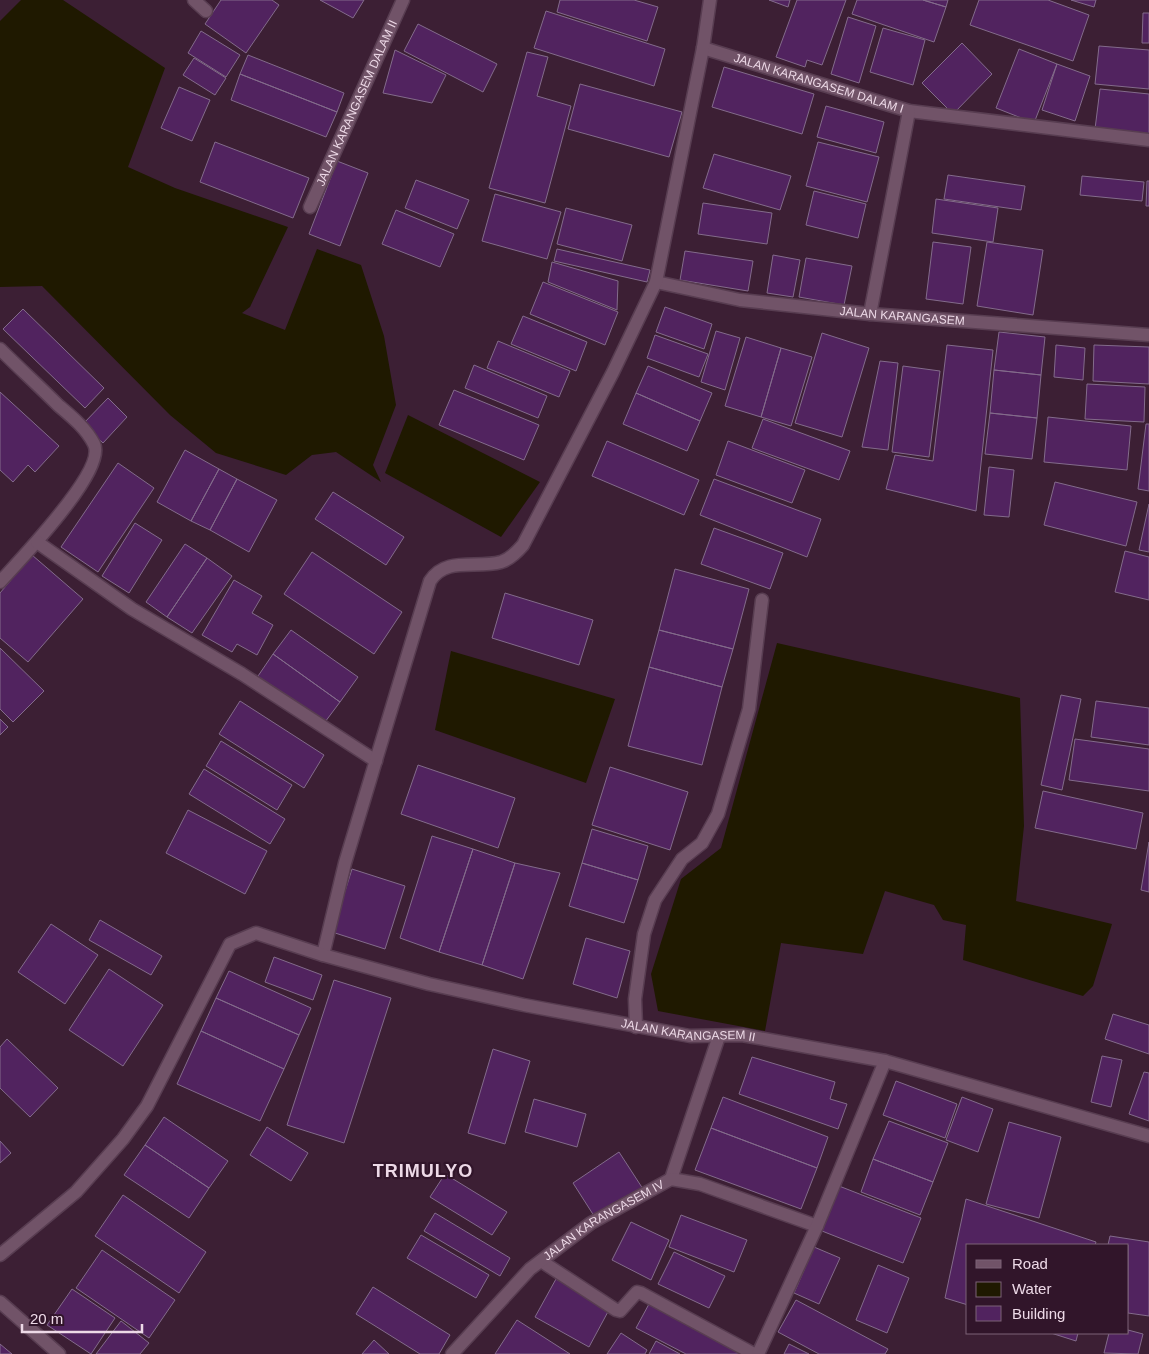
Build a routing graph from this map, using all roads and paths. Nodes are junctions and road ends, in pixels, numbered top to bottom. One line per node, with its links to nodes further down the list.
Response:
1 (194, 0): 4 (street)
2 (403, 0): 8 (street, JALAN KARANGASEM DALAM II)
3 (710, 0): 5 (street)
4 (206, 10)
5 (703, 48): 6 (street, JALAN KARANGASEM DALAM I); 9 (street)
6 (909, 111): 7 (street); 10 (street, JALAN KARANGASEM DALAM I)
7 (1149, 140)
8 (310, 207)
9 (656, 282): 10 (street, JALAN KARANGASEM); 16 (street)
10 (870, 314): 11 (street, JALAN KARANGASEM)
11 (1149, 335)
12 (0, 349): 13 (street)
13 (38, 542): 14 (street); 16 (street)
14 (0, 582)
15 (762, 600): 18 (street)
16 (376, 761): 17 (street)
17 (323, 955): 18 (street, JALAN KARANGASEM II); 24 (street, JALAN KARANGASEM II)
18 (636, 1027): 19 (street, JALAN KARANGASEM II)
19 (719, 1036): 20 (street, JALAN KARANGASEM II); 22 (street)
20 (886, 1061): 21 (street, JALAN KARANGASEM II); 23 (street)
21 (1149, 1136)
22 (671, 1179): 23 (street, JALAN KARANGASEM IV); 25 (street, JALAN KARANGASEM IV)
23 (817, 1226): 29 (street)
24 (0, 1255)
25 (541, 1261): 28 (street, JALAN KARANGASEM IV); 29 (street)
26 (0, 1302): 27 (street)
27 (59, 1354)
28 (452, 1354)
29 (756, 1354)

